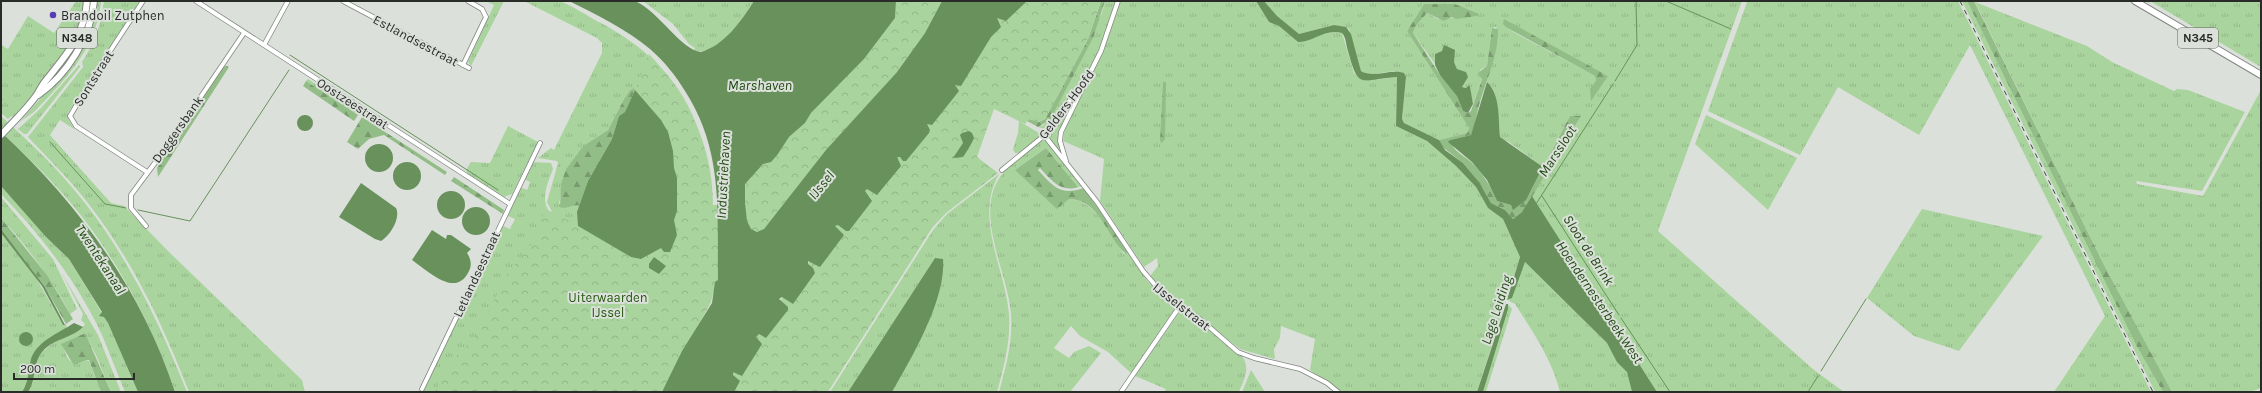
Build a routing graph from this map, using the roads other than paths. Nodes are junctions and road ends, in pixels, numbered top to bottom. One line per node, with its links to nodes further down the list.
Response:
1 (87, 1): 16 (main road, N348)
2 (94, 1): 16 (main road, N348)
3 (143, 1): 22 (street, Sontstraat)
4 (196, 1): 10 (street, Oostzeestraat)
5 (288, 1): 11 (street)
6 (343, 1): 12 (street, Estlandsestraat)
7 (468, 1): 12 (street)
8 (1118, 1): 15 (street, Gelders Hoofd)
9 (2135, 1): 14 (main road, N345)
10 (244, 32): 11 (street, Oostzeestraat); 22 (street, Doggersbank)
11 (264, 45): 23 (street, Oostzeestraat)
12 (463, 65): 13 (street, Estlandsestraat)
13 (469, 68)
14 (2261, 74)
15 (1088, 77): 18 (street, Gelders Hoofd); 20 (street, IJsselstraat)
16 (38, 95): 17 (main road, N348)
17 (1, 135)
18 (1044, 135): 20 (street, IJsselstraat); 21 (street, Gelders Hoofd)
19 (540, 143): 23 (street, Letlandsestraat)
20 (1068, 167): 25 (street, IJsselstraat)
21 (1002, 170)
22 (147, 172): 24 (street, Doggersbank)
23 (510, 204): 26 (street, Letlandsestraat)
24 (146, 226)
25 (1180, 306): 27 (street); 28 (street, IJsselstraat)
26 (422, 389)
27 (1121, 392)
28 (1338, 392)

